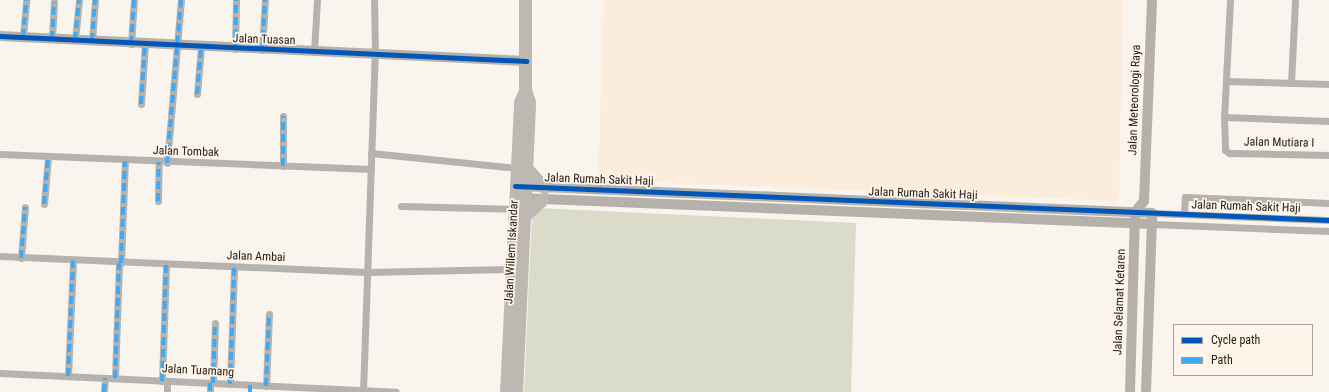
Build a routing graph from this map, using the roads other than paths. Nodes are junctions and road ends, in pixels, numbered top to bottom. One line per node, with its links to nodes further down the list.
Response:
1 (26, 0): 16 (street)
2 (79, 0): 18 (street)
3 (95, 0): 19 (street)
4 (134, 0): 20 (street)
5 (181, 0): 22 (street)
6 (236, 0): 24 (street)
7 (265, 0): 25 (street)
8 (317, 0): 26 (street)
9 (374, 0): 27 (street)
10 (525, 0): 28 (highway, Jalan Willem Iskandar)
11 (1152, 0): 50 (street, Jalan Meteorologi Raya)
12 (1230, 0): 29 (street)
13 (1294, 0): 30 (street)
14 (54, 2): 17 (street)
15 (0, 36): 16 (street, Jalan Tuasan)
16 (24, 37): 17 (street, Jalan Tuasan)
17 (52, 39): 18 (street, Jalan Tuasan)
18 (75, 40): 19 (street, Jalan Tuasan)
19 (92, 41): 20 (street, Jalan Tuasan)
20 (131, 44): 21 (street, Jalan Tuasan)
21 (145, 44): 22 (street, Jalan Tuasan); 33 (street)
22 (178, 46): 23 (street, Jalan Tuasan); 43 (street)
23 (201, 47): 24 (street, Jalan Tuasan); 32 (street)
24 (235, 49): 25 (street, Jalan Tuasan)
25 (262, 50): 26 (street, Jalan Tuasan)
26 (314, 52): 27 (street, Jalan Tuasan)
27 (375, 55): 28 (street, Jalan Tuasan); 37 (street)
28 (526, 61): 46 (highway, Jalan Willem Iskandar)
29 (1226, 81): 30 (street); 35 (street)
30 (1292, 83): 31 (street)
31 (1329, 84)
32 (197, 94)
33 (141, 104)
34 (283, 116): 44 (street)
35 (1224, 118): 36 (street); 39 (street, Jalan Mutiara I)
36 (1329, 120)
37 (371, 153): 45 (street); 46 (street)
38 (0, 154): 40 (street, Jalan Tombak)
39 (1329, 155)
40 (48, 157): 41 (street, Jalan Tombak); 52 (street)
41 (125, 161): 42 (street, Jalan Tombak); 65 (street)
42 (159, 162): 43 (street, Jalan Tombak); 48 (street)
43 (167, 163): 44 (street, Jalan Tombak)
44 (283, 166): 45 (street, Jalan Tombak)
45 (371, 169): 69 (street)
46 (521, 169): 47 (highway); 49 (highway, Jalan Willem Iskandar)
47 (543, 193): 49 (highway); 49 (street, Jalan Rumah Sakit Haji); 55 (street, Jalan Rumah Sakit Haji); 59 (street, Jalan Rumah Sakit Haji)
48 (158, 201)
49 (521, 201): 53 (street); 68 (highway, Jalan Willem Iskandar); 87 (highway, Jalan Willem Iskandar)
50 (1144, 201): 55 (street); 56 (street)
51 (1329, 203): 57 (street)
52 (44, 204)
53 (401, 206)
54 (25, 207): 63 (street)
55 (1135, 212): 56 (street, Jalan Rumah Sakit Haji); 59 (street, Jalan Selamat Ketaren)
56 (1152, 213): 57 (street, Jalan Rumah Sakit Haji); 60 (street)
57 (1184, 214): 58 (street, Jalan Rumah Sakit Haji)
58 (1329, 220)
59 (1135, 223): 60 (street, Jalan Rumah Sakit Haji); 88 (street, Jalan Selamat Ketaren)
60 (1152, 224): 61 (street, Jalan Rumah Sakit Haji); 89 (street)
61 (1329, 231)
62 (0, 256): 63 (street, Jalan Ambai)
63 (21, 258): 64 (street, Jalan Ambai)
64 (72, 260): 65 (street, Jalan Ambai); 73 (street)
65 (120, 263): 66 (street, Jalan Ambai); 75 (street)
66 (166, 265): 67 (street, Jalan Ambai); 76 (street)
67 (234, 267): 69 (street, Jalan Ambai); 78 (street)
68 (512, 269): 69 (street, Jalan Ambai); 86 (highway, Jalan Willem Iskandar)
69 (367, 272): 81 (street)
70 (269, 314): 79 (street)
71 (215, 323): 77 (street)
72 (0, 373): 73 (street, Jalan Tuamang)
73 (68, 376): 74 (street, Jalan Tuamang)
74 (105, 378): 75 (street, Jalan Tuamang); 82 (street)
75 (115, 378): 76 (street, Jalan Tuamang)
76 (165, 381): 77 (street, Jalan Tuamang); 83 (street)
77 (211, 383): 78 (street, Jalan Tuamang); 84 (street)
78 (230, 384): 80 (street, Jalan Tuamang)
79 (266, 386): 80 (street, Jalan Tuamang); 81 (street, Jalan Tuamang)
80 (250, 389)
81 (363, 391): 85 (street, Jalan Tuamang)
82 (104, 392)
83 (167, 392)
84 (210, 392)
85 (396, 392)
86 (506, 392)
87 (516, 392)
88 (1130, 392)
89 (1146, 392)

